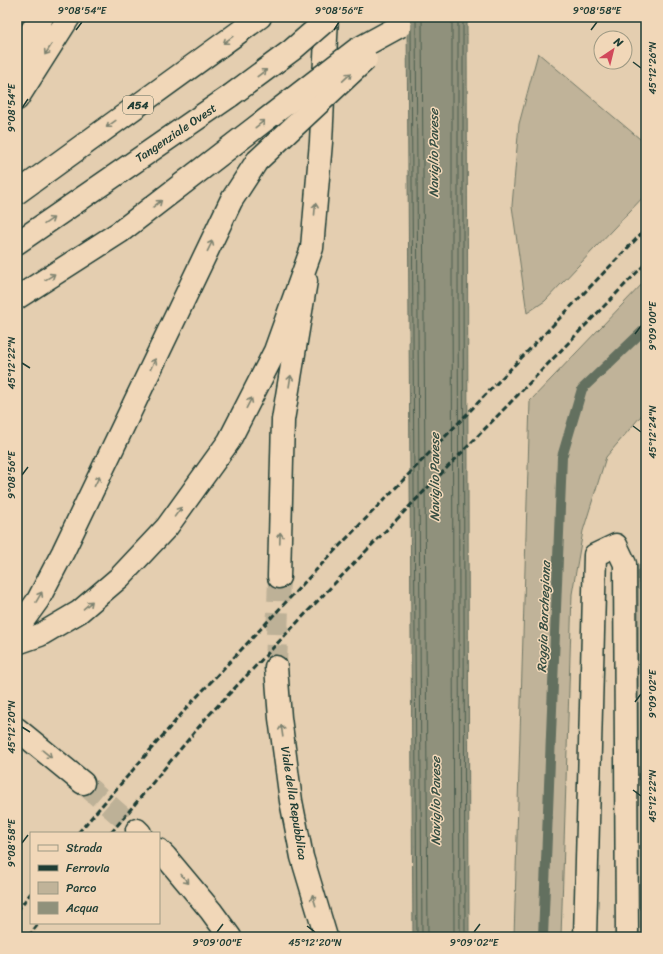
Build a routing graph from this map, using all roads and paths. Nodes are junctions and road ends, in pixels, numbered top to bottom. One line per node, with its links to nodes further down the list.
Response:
1 (42, 17): 7 (main road); 8 (main road)
2 (69, 17): 9 (main road, one-way to 9)
3 (260, 17): 10 (main road, A54, one-way to 10)
4 (327, 17): 12 (main road, one-way to 4)
5 (330, 17): 11 (main road, Tangenziale Ovest, one-way to 5, bridge)
6 (405, 22): 13 (main road, one-way to 6, bridge); 15 (main road, one-way to 6, bridge)
7 (17, 50)
8 (17, 93)
9 (17, 99)
10 (17, 193)
11 (17, 243)
12 (312, 248): 14 (main road, one-way to 12); 16 (main road, one-way to 12)
13 (17, 298)
14 (279, 577)
15 (17, 629)
16 (17, 643)
17 (276, 667): 22 (main road, Viale della Repubblica, one-way to 17)
18 (17, 729): 19 (main road, one-way to 19)
19 (83, 783)
20 (160, 851): 21 (main road, one-way to 21)
21 (230, 937)
22 (326, 937)
23 (585, 937): 24 (main road)
24 (627, 937)

